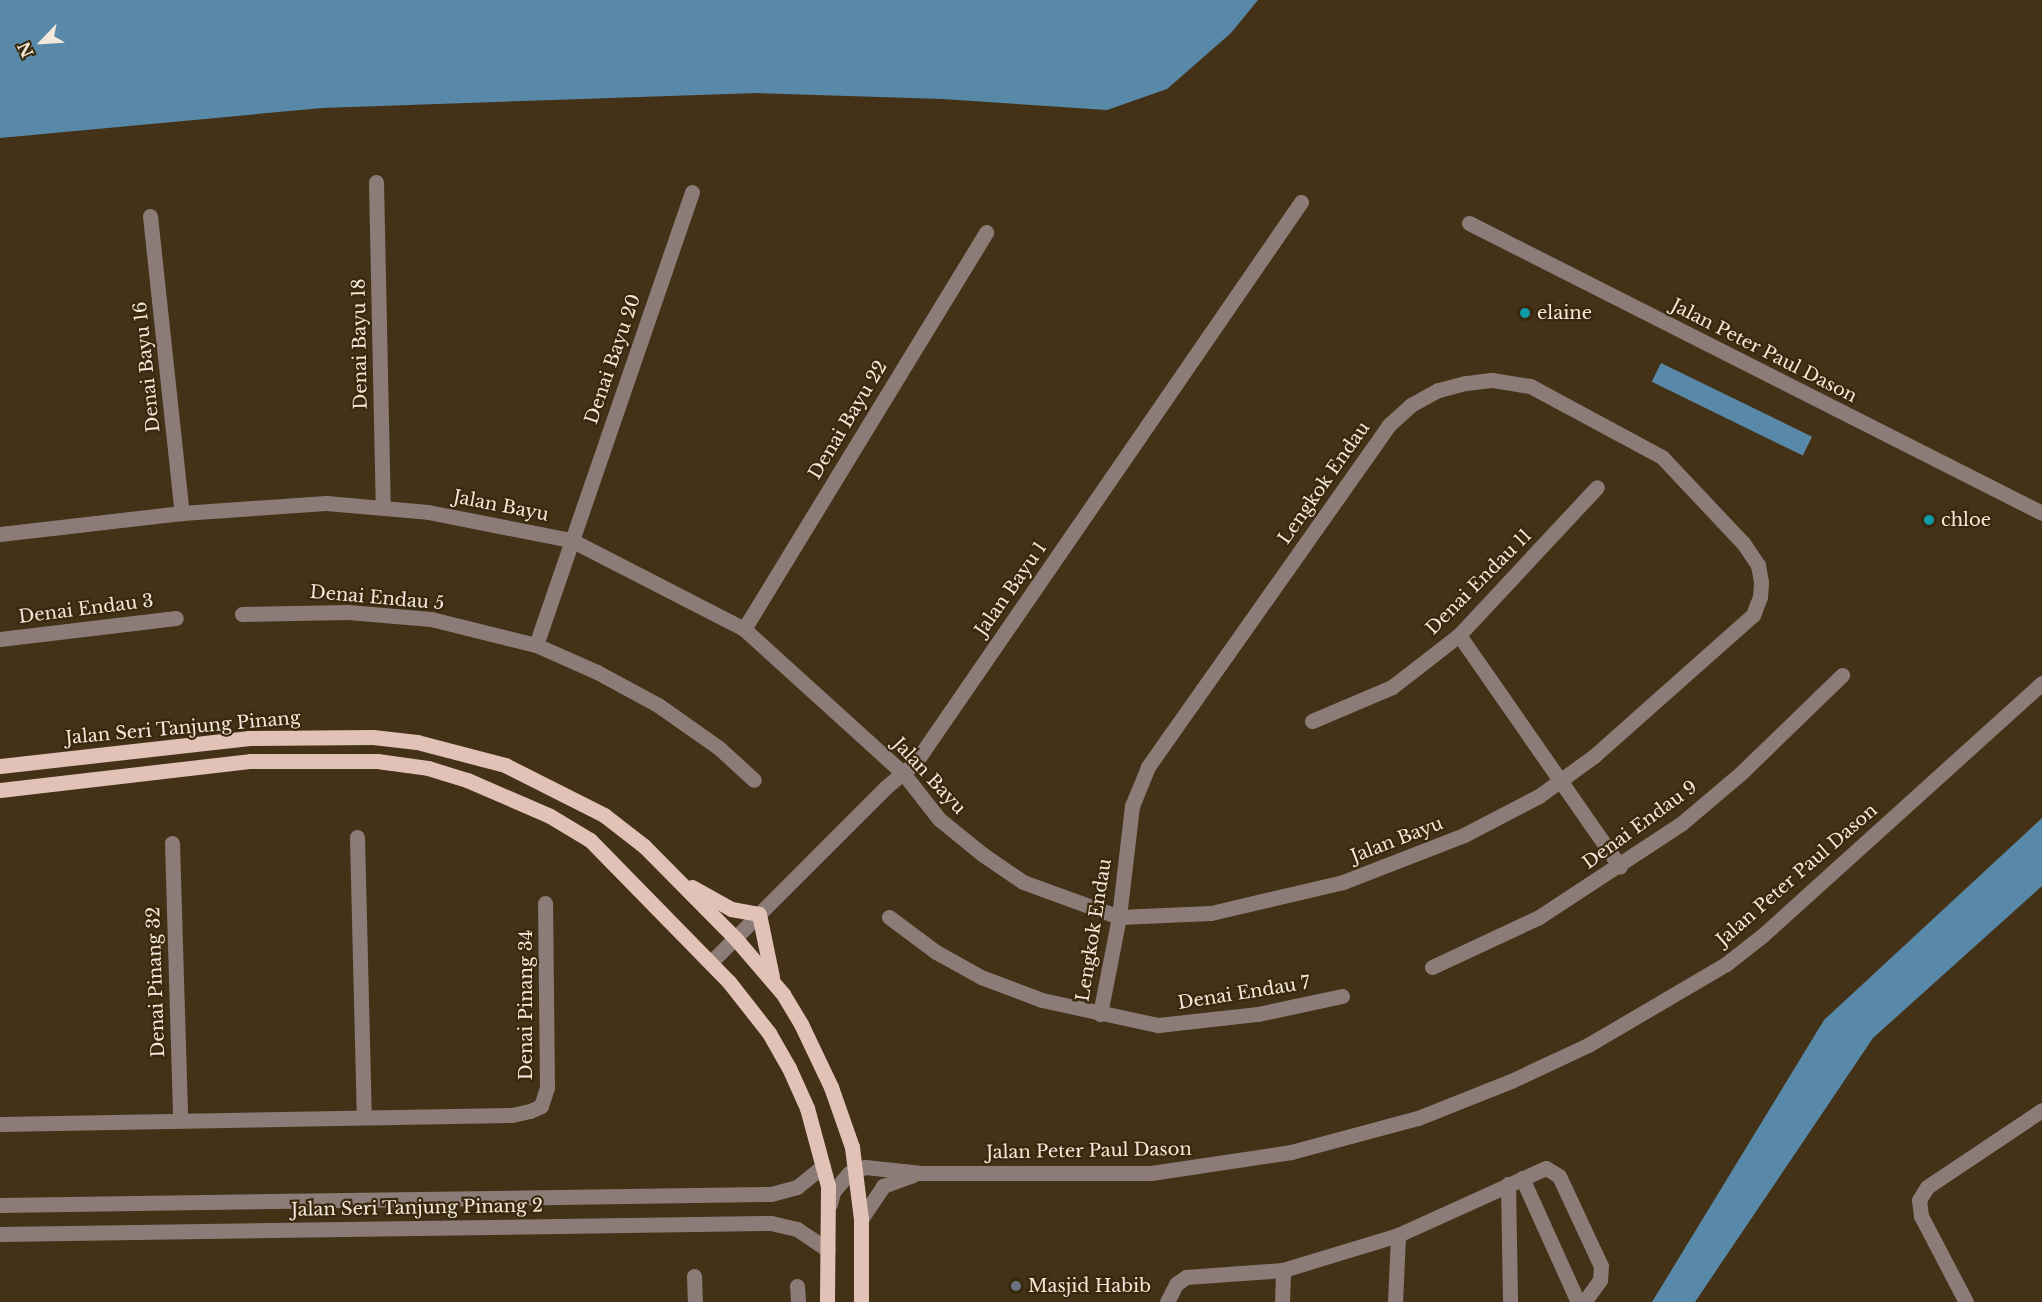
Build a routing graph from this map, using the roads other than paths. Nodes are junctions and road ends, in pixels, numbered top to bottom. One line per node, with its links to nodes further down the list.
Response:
1 (376, 182): 8 (street, Denai Bayu 18)
2 (692, 192): 12 (street, Denai Bayu 20)
3 (1301, 202): 24 (street, Jalan Bayu 1)
4 (150, 216): 9 (street, Denai Bayu 16)
5 (1469, 223): 10 (street, Jalan Peter Paul Dason)
6 (986, 232): 16 (street, Denai Bayu 22)
7 (1597, 487): 17 (street, Denai Endau 11)
8 (383, 506): 9 (street, Jalan Bayu); 12 (street, Jalan Bayu)
9 (182, 513): 11 (street, Jalan Bayu)
10 (2042, 513)
11 (0, 534)
12 (571, 540): 16 (street, Jalan Bayu); 19 (street, Denai Bayu 20)
13 (242, 614): 19 (street, Denai Endau 5)
14 (1753, 615): 26 (street, Jalan Bayu); 35 (street, Lengkok Endau)
15 (176, 618): 18 (street, Denai Endau 3)
16 (744, 629): 24 (street, Jalan Bayu)
17 (1460, 635): 22 (street, Denai Endau 11); 26 (street)
18 (0, 639)
19 (536, 645): 25 (street, Denai Endau 5)
20 (1842, 675): 30 (street, Denai Endau 9)
21 (2042, 683): 48 (street, Jalan Peter Paul Dason)
22 (1312, 721)
23 (0, 766): 31 (main road, Jalan Seri Tanjung Pinang)
24 (903, 773): 33 (street, Jalan Bayu 1); 35 (street, Jalan Bayu)
25 (754, 780)
26 (1562, 782): 30 (street); 35 (street, Jalan Bayu)
27 (0, 790): 37 (main road)
28 (357, 837): 43 (street)
29 (172, 843): 44 (street, Denai Pinang 32)
30 (1620, 867): 38 (street, Denai Endau 9)
31 (676, 878): 33 (main road); 36 (main road, Jalan Seri Tanjung Pinang)
32 (545, 903): 43 (street, Denai Pinang 34)
33 (759, 914): 36 (street, Jalan Bayu 1); 39 (main road)
34 (889, 916): 41 (street, Denai Endau 7)
35 (1119, 917): 41 (street, Lengkok Endau)
36 (735, 938): 37 (street, Jalan Bayu 1); 39 (main road, Jalan Seri Tanjung Pinang)
37 (711, 962): 46 (main road)
38 (1432, 967)
39 (772, 980): 47 (main road, Jalan Seri Tanjung Pinang)
40 (1342, 996): 41 (street, Denai Endau 7)
41 (1100, 1014)
42 (2042, 1110): 69 (street)
43 (364, 1116): 44 (street)
44 (180, 1119): 45 (street)
45 (0, 1124)
46 (823, 1166): 50 (main road); 51 (street, Jalan Seri Tanjung Pinang 2)
47 (856, 1169): 48 (street, Jalan Peter Paul Dason); 50 (street); 52 (main road, Jalan Seri Tanjung Pinang)
48 (922, 1173): 52 (street, Jalan Peter Paul Dason)
49 (1515, 1181): 54 (street); 66 (street); 67 (street); 68 (street)
50 (830, 1204): 55 (main road)
51 (0, 1205)
52 (861, 1220): 62 (main road, Jalan Seri Tanjung Pinang)
53 (0, 1234): 55 (street, Jalan Seri Tanjung Pinang 2)
54 (1398, 1235): 56 (street); 65 (street)
55 (828, 1250): 61 (main road)
56 (1283, 1270): 63 (street); 64 (street)
57 (694, 1276): 59 (street)
58 (797, 1286): 60 (street)
59 (695, 1302)
60 (798, 1302)
61 (827, 1302)
62 (861, 1302)
63 (1167, 1302)
64 (1282, 1302)
65 (1395, 1302)
66 (1510, 1302)
67 (1578, 1302)
68 (1584, 1302)
69 (1966, 1302)

